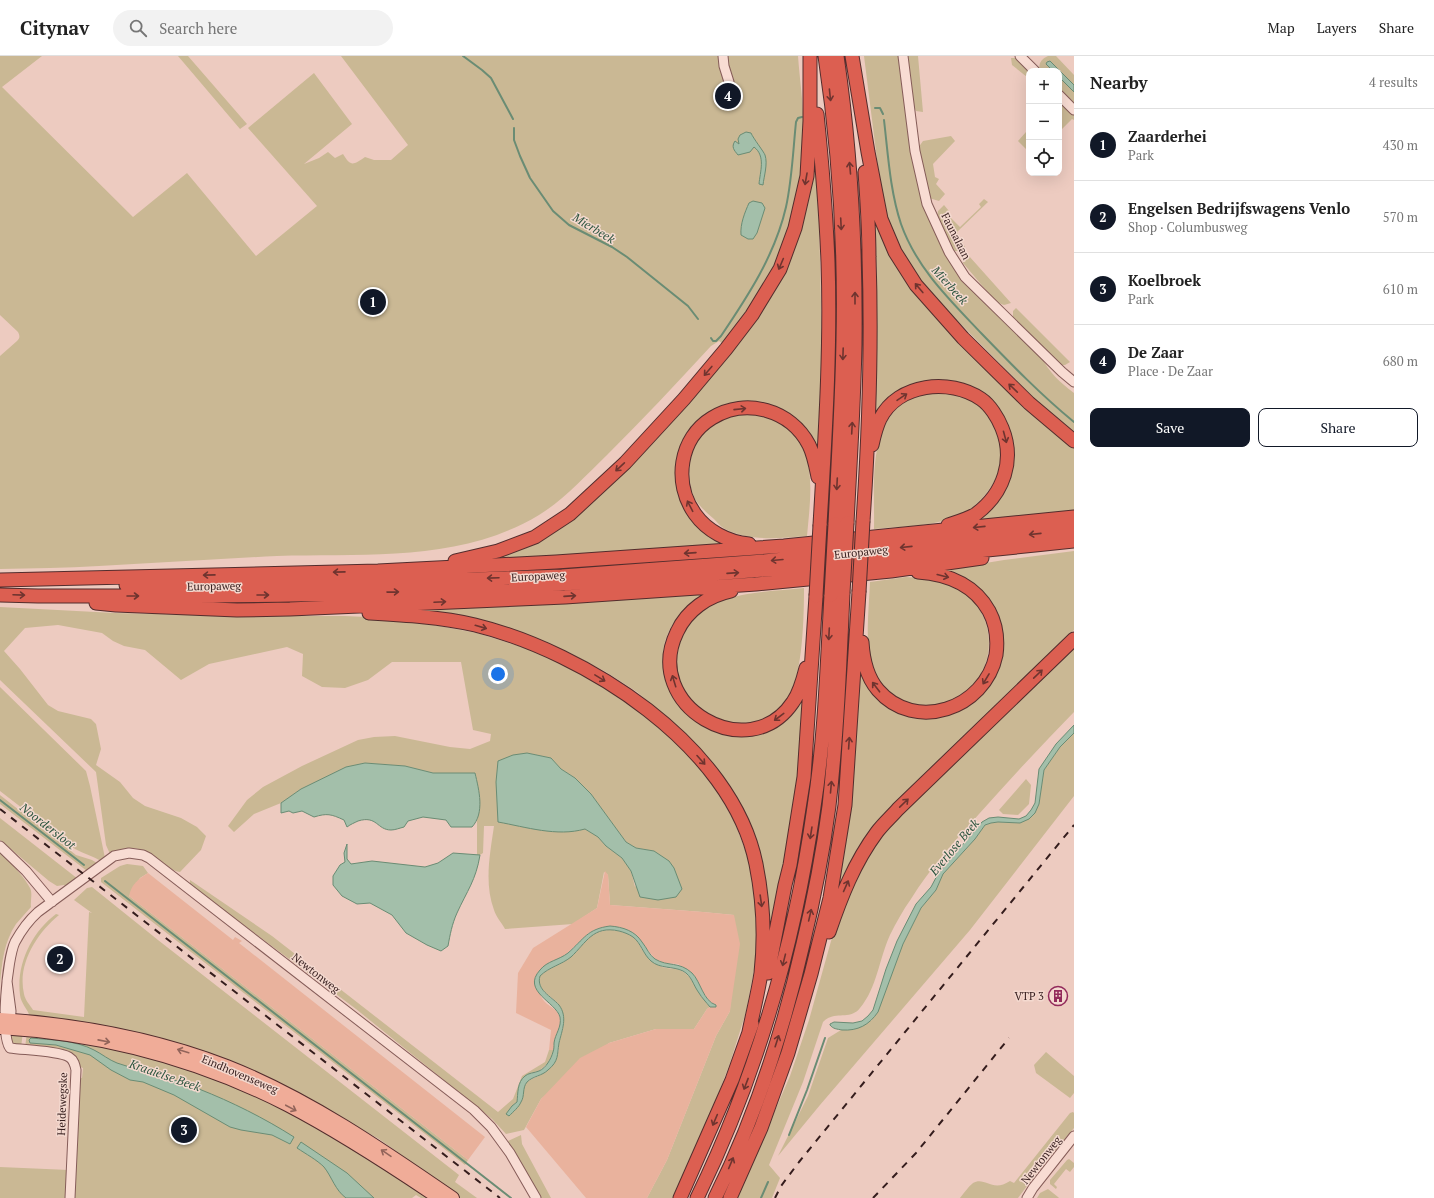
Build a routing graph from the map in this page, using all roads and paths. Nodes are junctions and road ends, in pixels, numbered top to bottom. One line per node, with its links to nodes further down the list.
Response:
1 (723, 56): 9 (street)
2 (810, 56): 16 (highway); 24 (highway, one-way to 24)
3 (825, 56): 18 (highway, one-way to 18)
4 (837, 56): 18 (highway, one-way to 4)
5 (852, 56): 10 (highway)
6 (903, 56): 13 (street, Faunalaan)
7 (1020, 56): 8 (street)
8 (1032, 68)
9 (729, 82)
10 (856, 83): 14 (highway, one-way to 10); 15 (highway)
11 (1062, 98): 12 (street)
12 (1074, 110)
13 (1074, 382)
14 (1074, 441)
15 (866, 467): 20 (highway, one-way to 20); 28 (highway, bridge)
16 (822, 496): 23 (highway, one-way to 16); 33 (highway, bridge)
17 (1074, 517): 20 (highway, one-way to 20)
18 (841, 523): 29 (highway, bridge)
19 (1074, 530): 26 (highway, Europaweg, one-way to 26)
20 (915, 533): 23 (highway)
21 (1074, 541): 22 (highway, Europaweg)
22 (1052, 544): 25 (highway); 31 (highway, Europaweg, one-way to 22)
23 (784, 546): 24 (highway, one-way to 24)
24 (378, 571): 26 (highway, one-way to 26)
25 (891, 571): 27 (highway); 28 (highway, one-way to 28)
26 (0, 581)
27 (756, 584): 32 (highway, one-way to 27); 33 (highway, one-way to 27)
28 (859, 592): 37 (highway, one-way to 28)
29 (837, 594): 47 (highway, one-way to 47); 48 (highway, one-way to 29)
30 (0, 595): 31 (highway, Europaweg, one-way to 31)
31 (38, 596): 32 (highway)
32 (290, 609): 40 (highway, one-way to 40)
33 (814, 638): 40 (highway)
34 (1074, 639): 37 (highway, one-way to 34)
35 (0, 846): 36 (street)
36 (52, 902): 38 (street, Newtonweg); 45 (street, Newtonweg)
37 (811, 974): 49 (highway)
38 (7, 978): 39 (street, Heidewegske)
39 (4, 1024): 42 (street, Heidewegske); 43 (main road, Eindhovenseweg, one-way to 43); 44 (main road, Eindhovenseweg, one-way to 39)
40 (750, 1032): 46 (highway, one-way to 46)
41 (1074, 1136): 50 (street, Newtonweg)
42 (70, 1198)
43 (439, 1198)
44 (454, 1198)
45 (536, 1198)
46 (680, 1198)
47 (697, 1198)
48 (715, 1198)
49 (730, 1198)
50 (1027, 1198)

